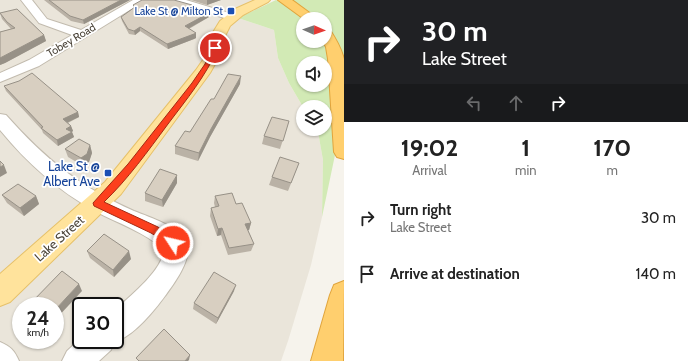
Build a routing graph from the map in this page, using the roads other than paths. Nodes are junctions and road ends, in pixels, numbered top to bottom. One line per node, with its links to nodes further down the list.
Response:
1 (26, 0): 8 (street)
2 (141, 0): 8 (street, Tobey Road)
3 (175, 0): 7 (street)
4 (264, 0): 7 (main road, Lake Street)
5 (284, 0): 6 (highway)
6 (302, 12)
7 (232, 18): 13 (main road, Lake Street)
8 (81, 34): 10 (street, Tobey Road)
9 (332, 46): 12 (highway)
10 (0, 78)
11 (0, 119): 13 (street)
12 (344, 152)
13 (97, 203): 14 (main road, Lake Street); 16 (street)
14 (0, 292)
15 (344, 295): 21 (highway)
16 (124, 319)
17 (91, 349): 20 (street)
18 (0, 357): 19 (street)
19 (4, 361)
20 (77, 361)
21 (327, 361)

